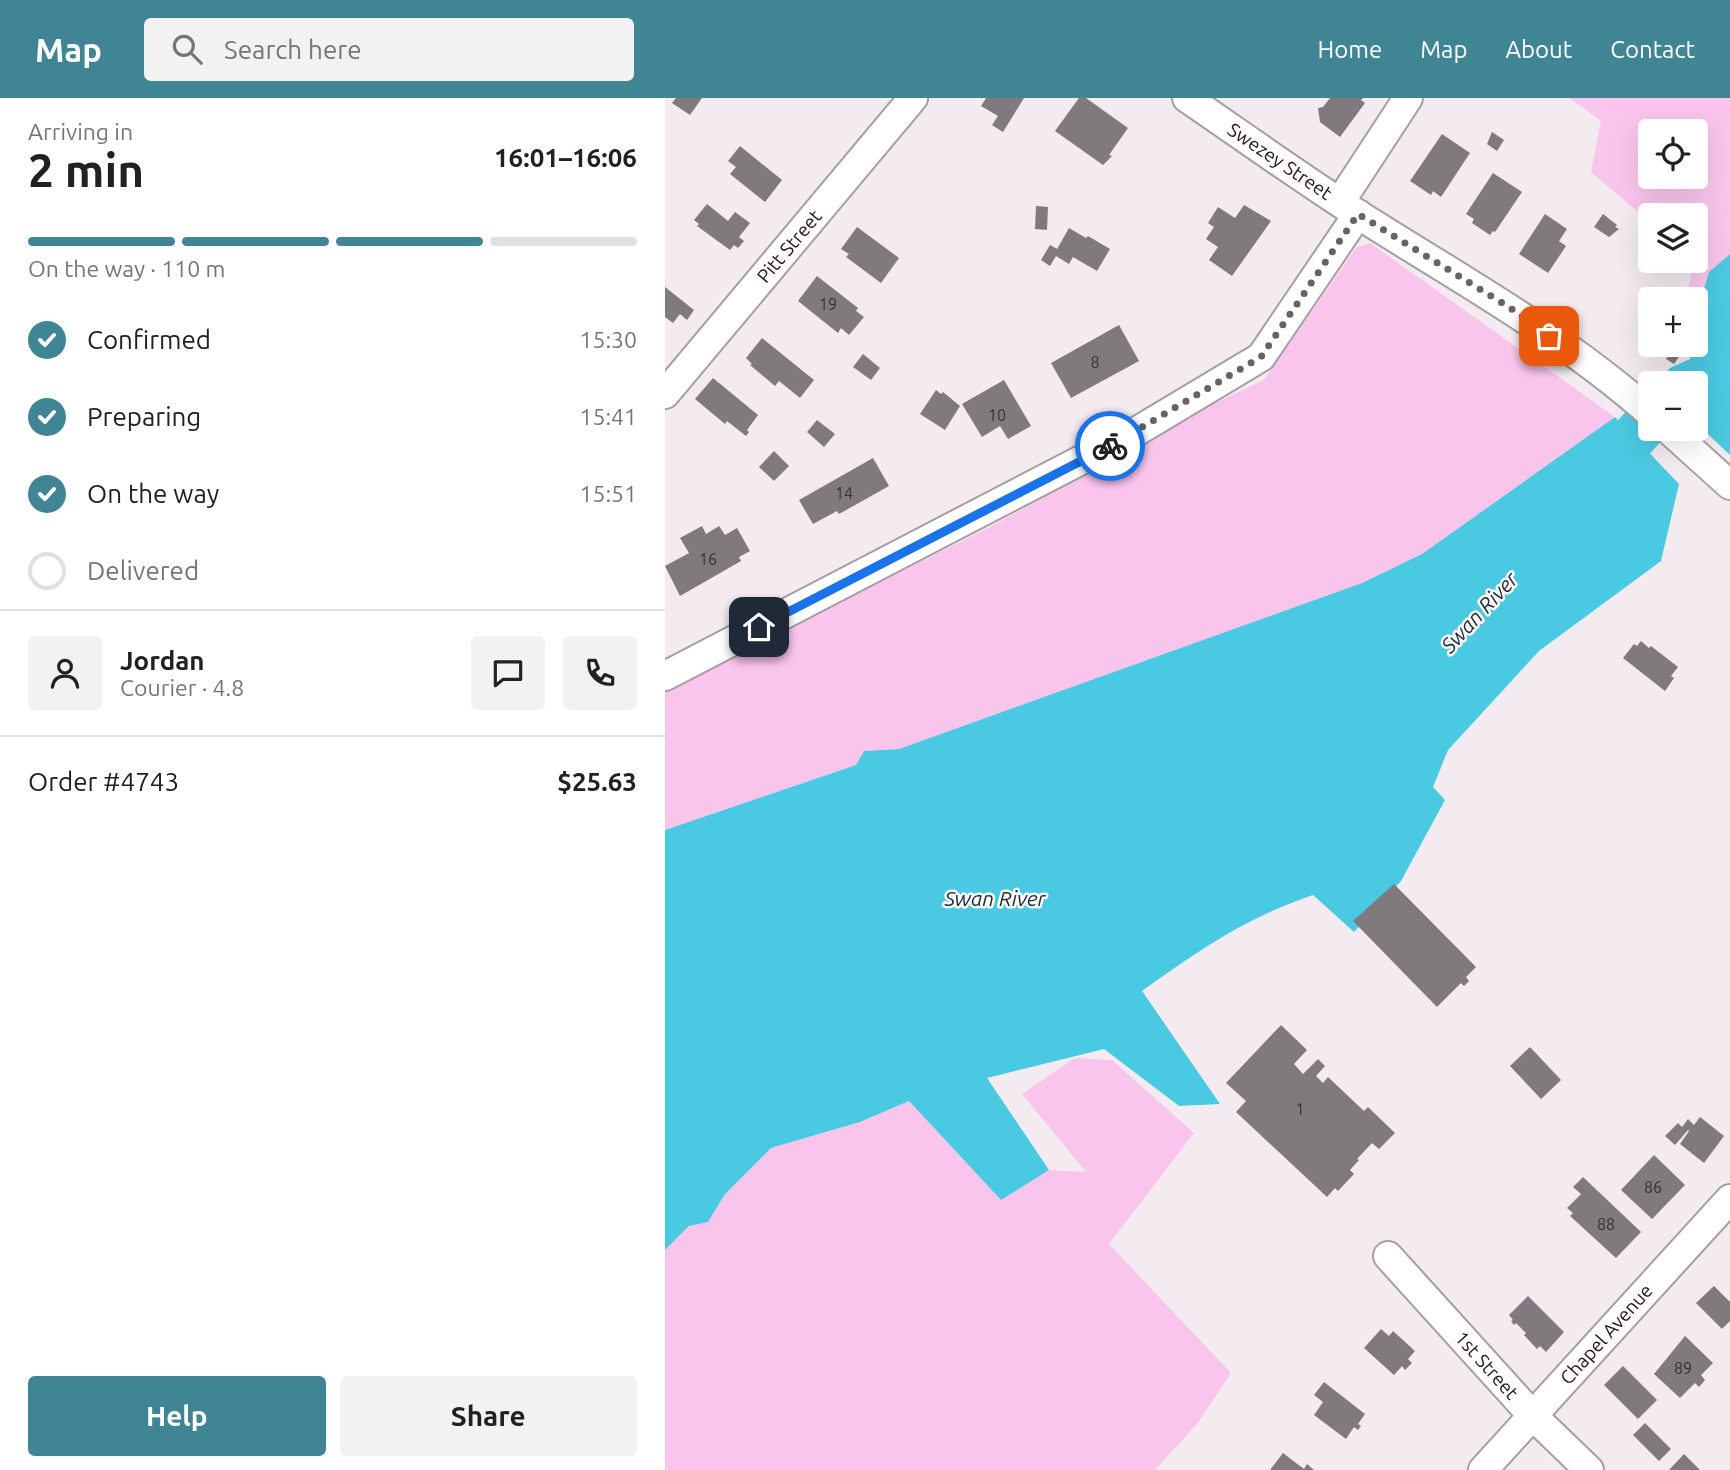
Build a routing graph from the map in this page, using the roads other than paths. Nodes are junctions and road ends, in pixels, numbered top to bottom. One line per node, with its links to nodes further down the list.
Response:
1 (913, 98): 5 (street, Pitt Street)
2 (1187, 98): 4 (street, Swezey Street)
3 (1408, 98): 4 (street)
4 (1349, 208): 6 (street, Swezey Street); 9 (street)
5 (665, 394)
6 (1638, 402)
7 (1681, 441): 8 (street)
8 (1730, 485)
9 (665, 676)
10 (1730, 1199): 12 (street, Chapel Avenue)
11 (1388, 1256): 12 (street, 1st Street)
12 (1532, 1415): 13 (street, Chapel Avenue); 14 (street, 1st Street)
13 (1483, 1470)
14 (1589, 1470)

